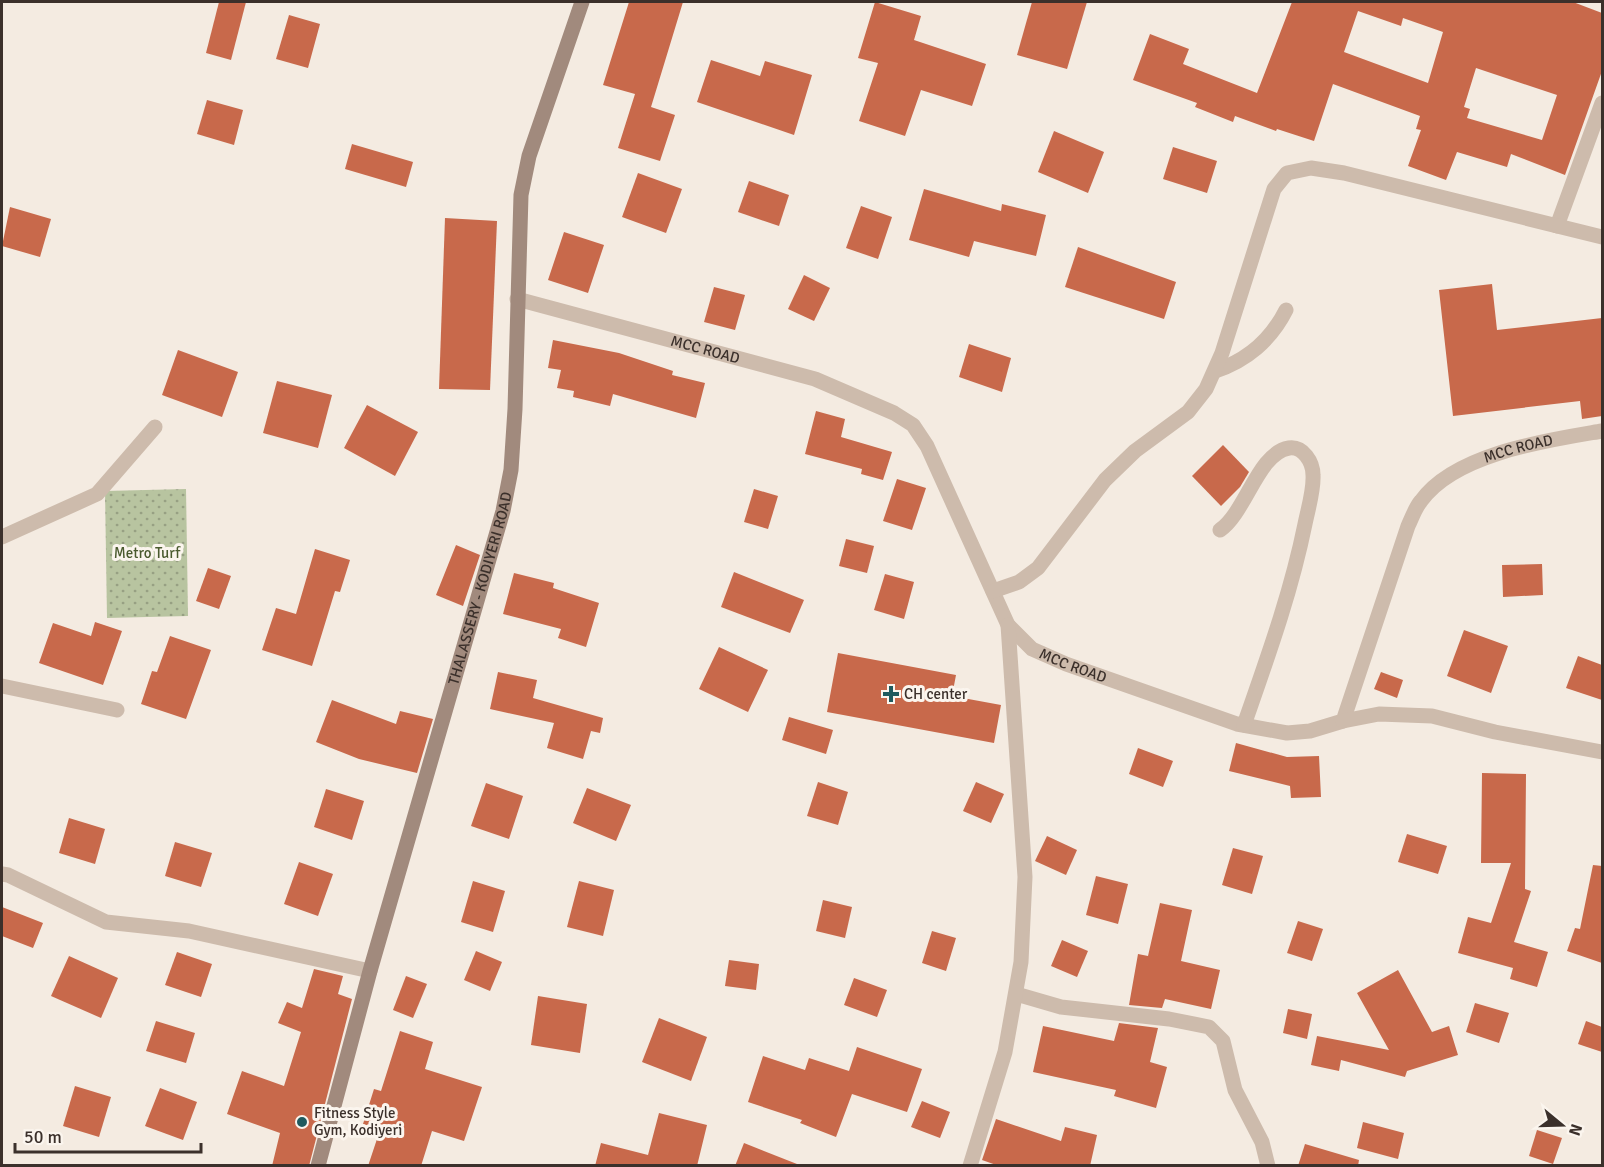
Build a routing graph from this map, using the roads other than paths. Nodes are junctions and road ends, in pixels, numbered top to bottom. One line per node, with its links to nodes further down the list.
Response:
1 (582, 2): 5 (main road, THALASSERY - KODIYERI ROAD)
2 (1602, 103): 3 (street)
3 (1557, 226): 4 (street); 7 (street)
4 (1602, 237)
5 (517, 299): 12 (street, MCC ROAD); 20 (main road, THALASSERY - KODIYERI ROAD)
6 (1286, 310): 7 (street)
7 (1215, 371): 12 (street)
8 (155, 427): 11 (street)
9 (1602, 431): 16 (street, MCC ROAD)
10 (1221, 530): 17 (street)
11 (2, 537)
12 (993, 591): 13 (street, MCC ROAD)
13 (1008, 625): 17 (street, MCC ROAD); 21 (street)
14 (2, 686): 15 (street)
15 (117, 710)
16 (1343, 721): 17 (street, MCC ROAD); 18 (street)
17 (1244, 725)
18 (1602, 752)
19 (2, 874): 20 (street)
20 (370, 971): 22 (main road, THALASSERY - KODIYERI ROAD)
21 (1016, 994): 23 (street); 24 (street)
22 (318, 1166)
23 (970, 1166)
24 (1268, 1166)

